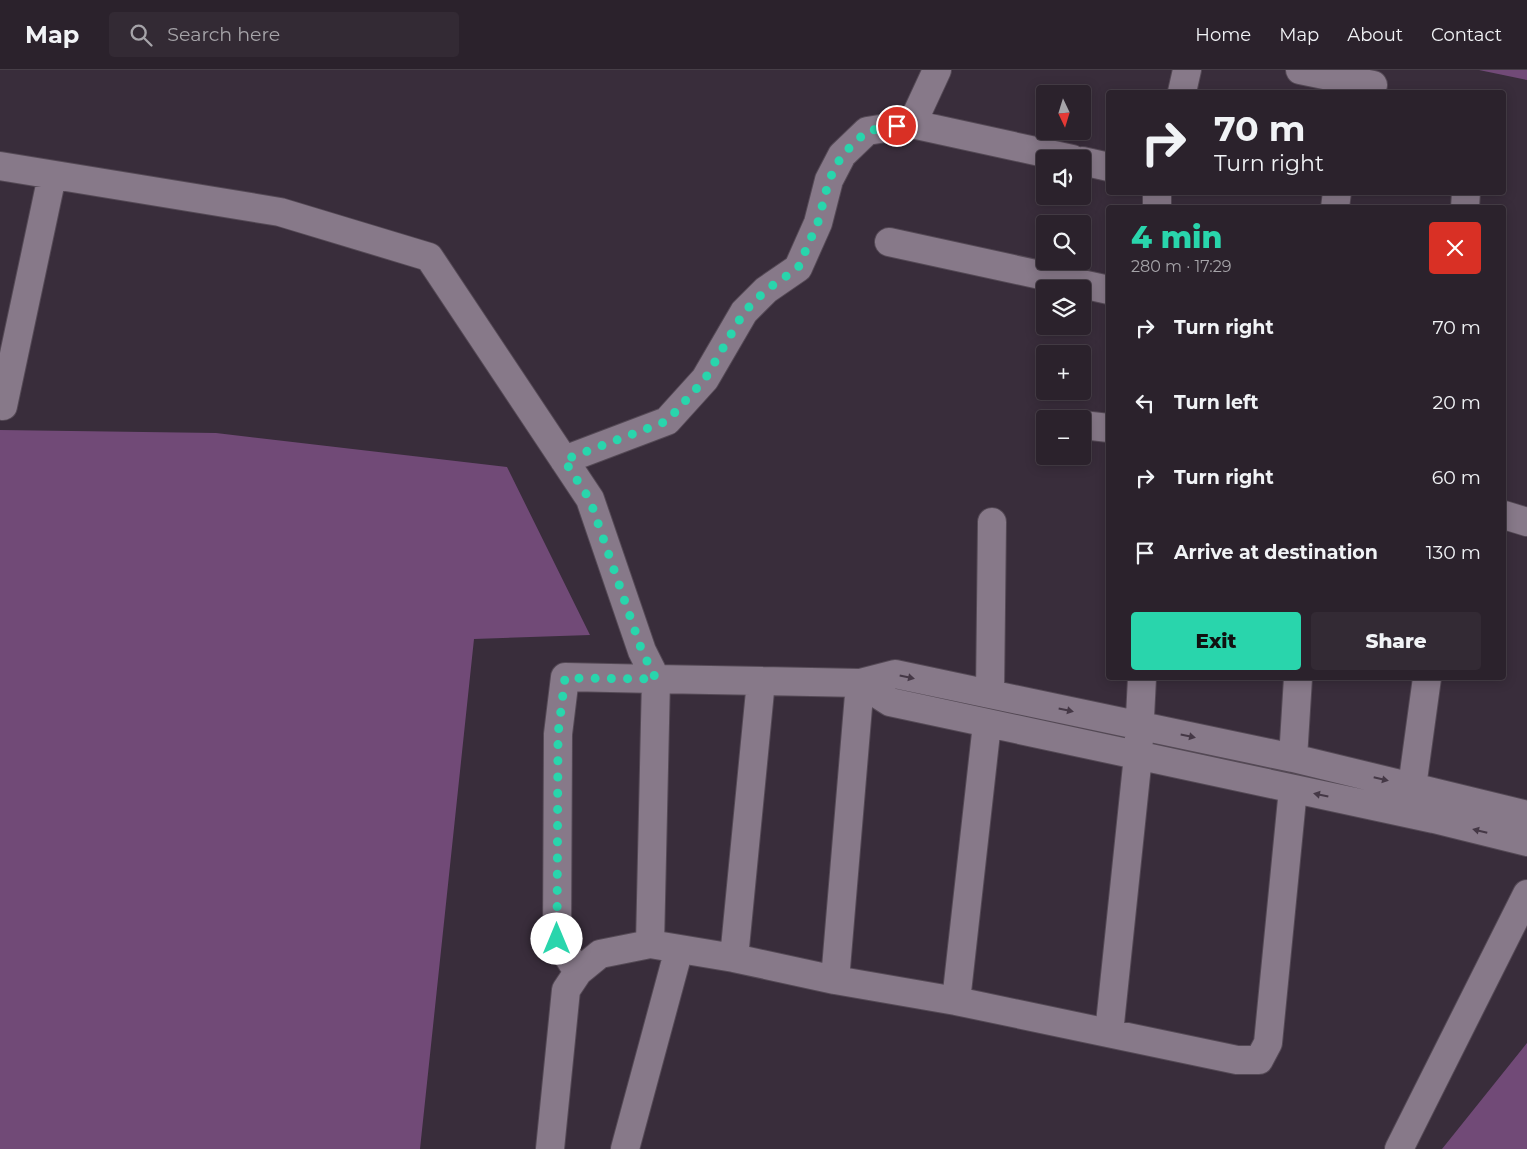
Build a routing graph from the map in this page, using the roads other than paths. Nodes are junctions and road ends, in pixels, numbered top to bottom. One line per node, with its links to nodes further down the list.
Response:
1 (937, 70): 7 (street)
2 (1188, 70): 6 (street)
3 (1300, 70): 5 (street)
4 (1374, 85): 5 (street)
5 (1346, 86)
6 (1183, 90)
7 (912, 124): 8 (street); 18 (street)
8 (1036, 151)
9 (1091, 163): 11 (street)
10 (0, 166): 12 (street)
11 (1106, 166)
12 (52, 176): 15 (street); 18 (street)
13 (889, 242): 14 (street)
14 (1106, 289)
15 (3, 406)
16 (1091, 426): 17 (street)
17 (1106, 428)
18 (564, 460): 22 (street)
19 (1506, 516): 21 (street)
20 (992, 522): 28 (street)
21 (1527, 522)
22 (656, 679): 26 (street); 38 (street); 41 (street)
23 (1142, 680): 30 (street)
24 (1298, 680): 32 (street)
25 (1427, 680): 33 (street)
26 (761, 681): 27 (street); 40 (street)
27 (860, 683): 28 (street, one-way to 28); 29 (street); 42 (street)
28 (990, 694): 30 (street, one-way to 30)
29 (987, 724): 31 (street); 43 (street)
30 (1140, 726): 31 (street); 32 (street, one-way to 32)
31 (1138, 756): 34 (street); 44 (street)
32 (1292, 758): 33 (street, one-way to 33)
33 (1412, 787): 35 (street)
34 (1293, 789): 36 (street, one-way to 34); 44 (street)
35 (1527, 814)
36 (1527, 842)
37 (1527, 894): 47 (street)
38 (650, 944): 39 (street); 41 (street)
39 (679, 949): 40 (street); 46 (street)
40 (734, 958): 42 (street)
41 (578, 972): 45 (street)
42 (835, 980): 43 (street)
43 (956, 1001): 44 (street)
44 (1109, 1033)
45 (550, 1149)
46 (625, 1149)
47 (1399, 1149)

